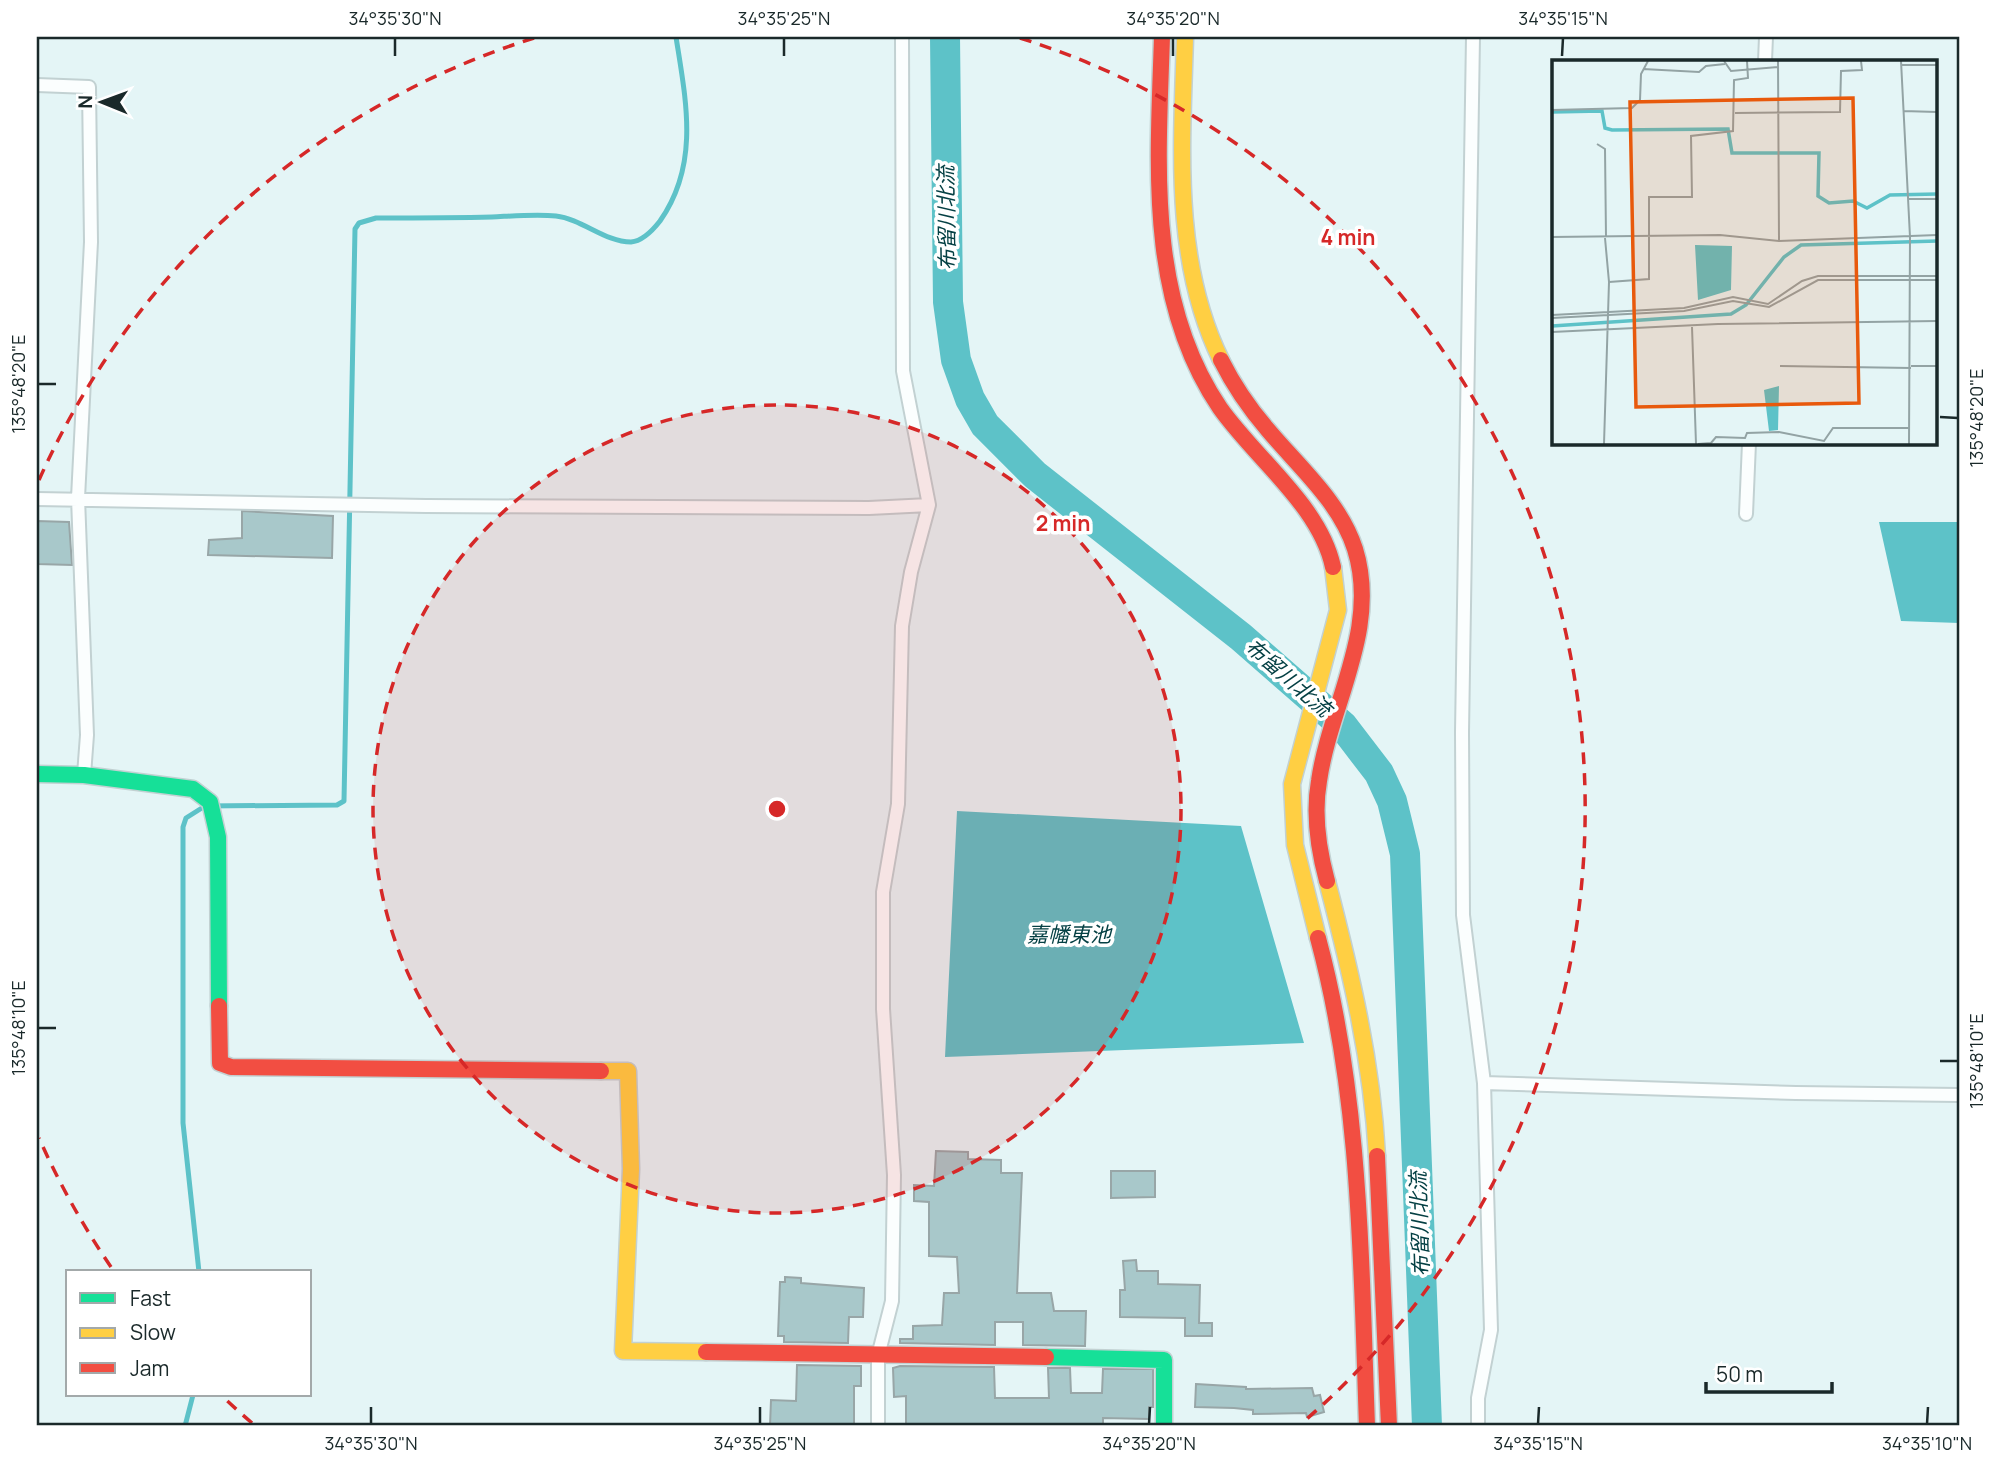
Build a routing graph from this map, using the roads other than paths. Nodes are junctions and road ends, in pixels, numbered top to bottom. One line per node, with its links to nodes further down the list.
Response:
1 (902, 37): 11 (street)
2 (1162, 37): 20 (street)
3 (1185, 37): 21 (street)
4 (1473, 37): 15 (street)
5 (1766, 37): 6 (street)
6 (1765, 60)
7 (37, 85): 9 (street)
8 (1749, 444): 12 (street)
9 (78, 498): 10 (street); 11 (street); 14 (street)
10 (37, 499)
11 (929, 505): 17 (street)
12 (1746, 514)
13 (37, 774): 14 (street)
14 (83, 775): 17 (street)
15 (1483, 1083): 16 (street); 22 (street)
16 (1959, 1095)
17 (878, 1356): 18 (street); 19 (street)
18 (877, 1426)
19 (1164, 1426)
20 (1367, 1426)
21 (1389, 1426)
22 (1478, 1426)

